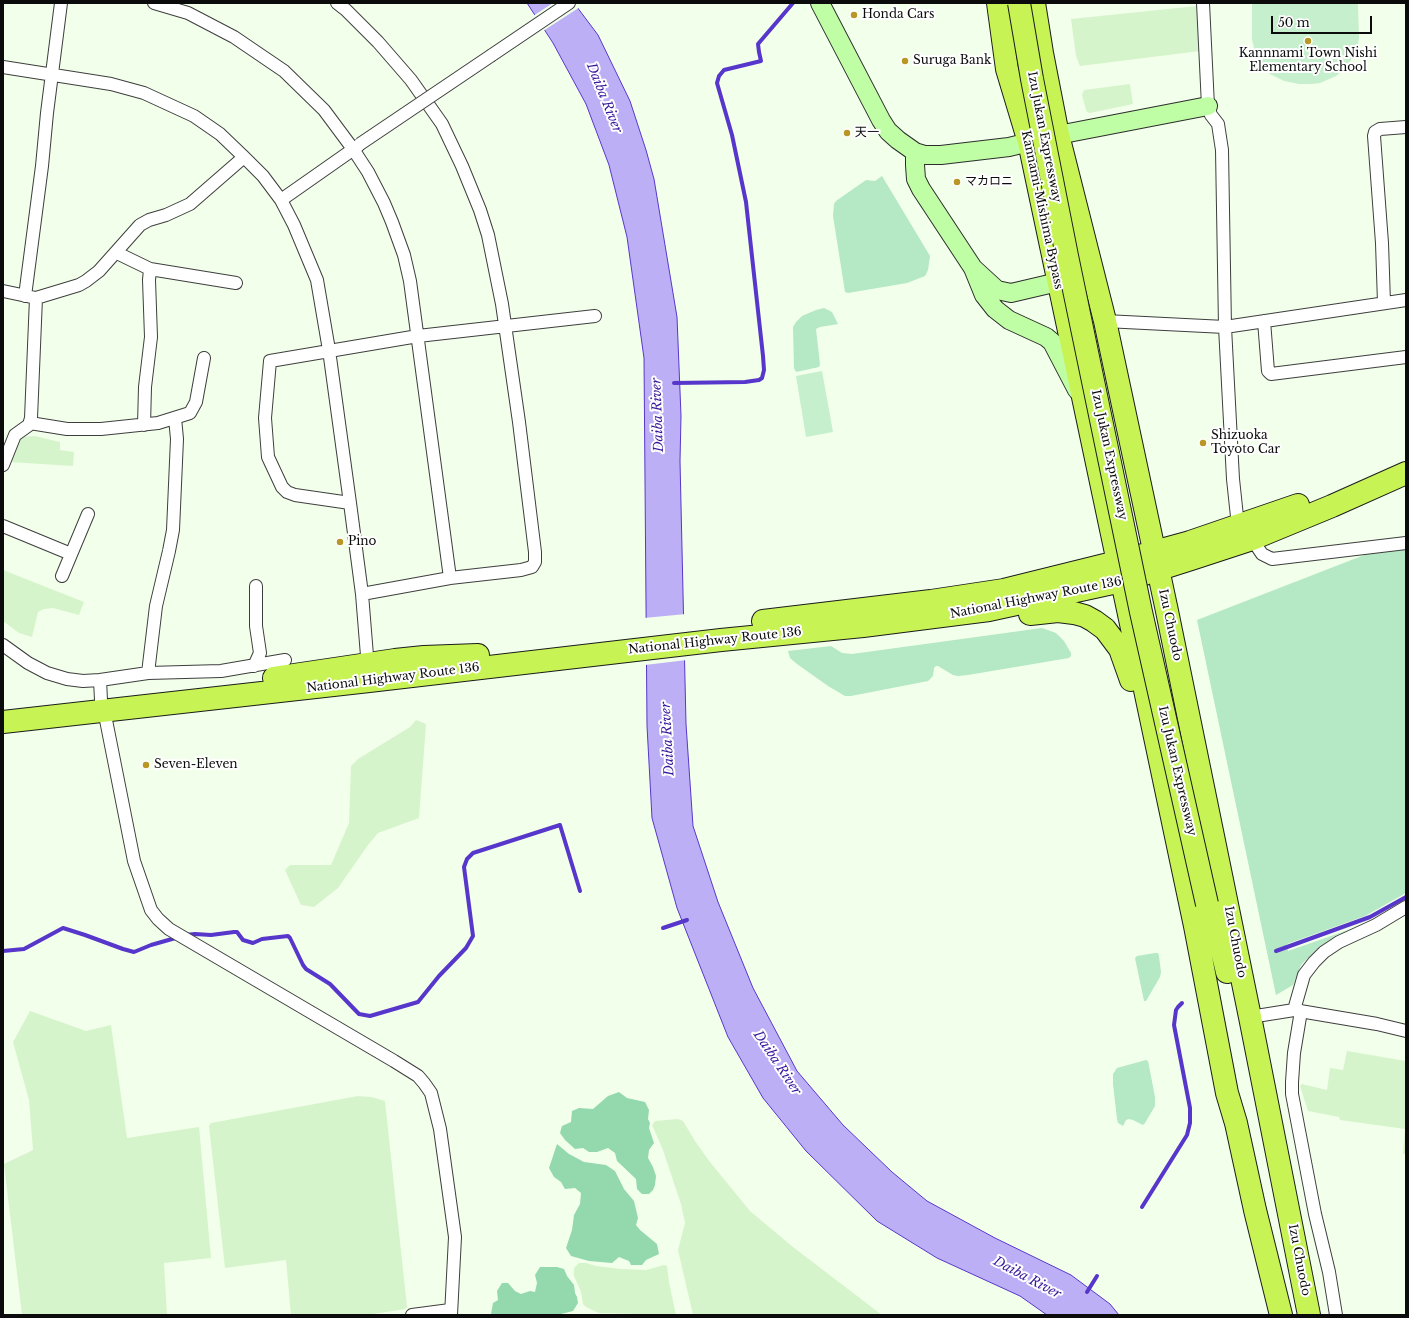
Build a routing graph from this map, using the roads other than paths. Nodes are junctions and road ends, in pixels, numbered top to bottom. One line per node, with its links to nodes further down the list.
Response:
1 (61, 3): 11 (street)
2 (154, 3): 16 (street)
3 (337, 3): 32 (street)
4 (569, 3): 16 (street, bridge)
5 (820, 3): 17 (street)
6 (998, 3): 15 (highway, Kannami-Mishima Bypass)
7 (1019, 3): 70 (highway, Izu Jukan Expressway, bridge)
8 (1034, 3): 14 (highway)
9 (1204, 3): 12 (street)
10 (3, 67): 11 (street)
11 (52, 74): 18 (street); 26 (street)
12 (1208, 106): 14 (street); 33 (street)
13 (1406, 127): 28 (street)
14 (1058, 134): 15 (street); 30 (highway)
15 (1029, 142): 17 (street); 23 (highway, Kannami-Mishima Bypass)
16 (356, 147): 19 (street); 34 (street)
17 (915, 152): 21 (street)
18 (244, 157): 19 (street); 20 (street)
19 (280, 200): 35 (street)
20 (117, 253): 22 (street); 26 (street)
21 (973, 268): 23 (street); 38 (street)
22 (150, 269): 24 (street); 41 (street)
23 (1058, 282): 38 (highway, Kannami-Mishima Bypass)
24 (236, 283)
25 (3, 291): 26 (street)
26 (30, 297): 40 (street)
27 (1406, 300): 28 (street)
28 (1384, 303): 31 (street)
29 (595, 316): 32 (street)
30 (1105, 321): 33 (street); 53 (highway)
31 (1264, 321): 33 (street); 36 (street)
32 (505, 326): 34 (street); 56 (street)
33 (1225, 327): 50 (street)
34 (418, 336): 35 (street); 56 (street)
35 (329, 350): 47 (street); 47 (street)
36 (1406, 357)
37 (204, 358): 39 (street)
38 (1083, 403): 54 (highway, Kannami-Mishima Bypass)
39 (175, 418): 41 (street); 64 (street)
40 (30, 423): 41 (street); 43 (street)
41 (144, 424)
42 (3, 435): 43 (street)
43 (15, 435): 45 (street)
44 (1406, 458): 50 (highway, National Highway Route 136)
45 (3, 465)
46 (1406, 473): 50 (highway, National Highway Route 136)
47 (350, 503): 58 (street)
48 (88, 514): 52 (street)
49 (3, 526): 52 (street)
50 (1245, 532): 51 (street); 53 (highway, National Highway Route 136)
51 (1406, 543)
52 (71, 554): 55 (street)
53 (1156, 561): 54 (highway, National Highway Route 136); 73 (highway, Izu Chuodo)
54 (1120, 572): 59 (highway, National Highway Route 136); 60 (highway, National Highway Route 136); 69 (highway)
55 (62, 576)
56 (450, 578): 58 (street)
57 (256, 586): 63 (street)
58 (362, 594): 65 (street)
59 (948, 616): 60 (highway, National Highway Route 136); 69 (highway)
60 (863, 618): 65 (highway, National Highway Route 136)
61 (3, 645): 66 (street)
62 (285, 660): 63 (street)
63 (254, 666): 64 (street)
64 (148, 673): 66 (street)
65 (368, 673): 66 (highway, National Highway Route 136)
66 (102, 697): 67 (highway, National Highway Route 136); 68 (highway, National Highway Route 136); 76 (street)
67 (3, 712)
68 (3, 722)
69 (1174, 828): 75 (highway)
70 (1207, 904): 80 (highway); 81 (highway)
71 (1406, 907): 72 (street)
72 (1298, 1010): 73 (street); 74 (street); 83 (street)
73 (1250, 1017): 82 (highway, Izu Chuodo)
74 (1406, 1031)
75 (1227, 1093): 78 (highway); 79 (highway)
76 (451, 1313): 77 (street)
77 (412, 1315)
78 (1268, 1315)
79 (1281, 1315)
80 (1289, 1315)
81 (1299, 1315)
82 (1309, 1315)
83 (1336, 1315)

